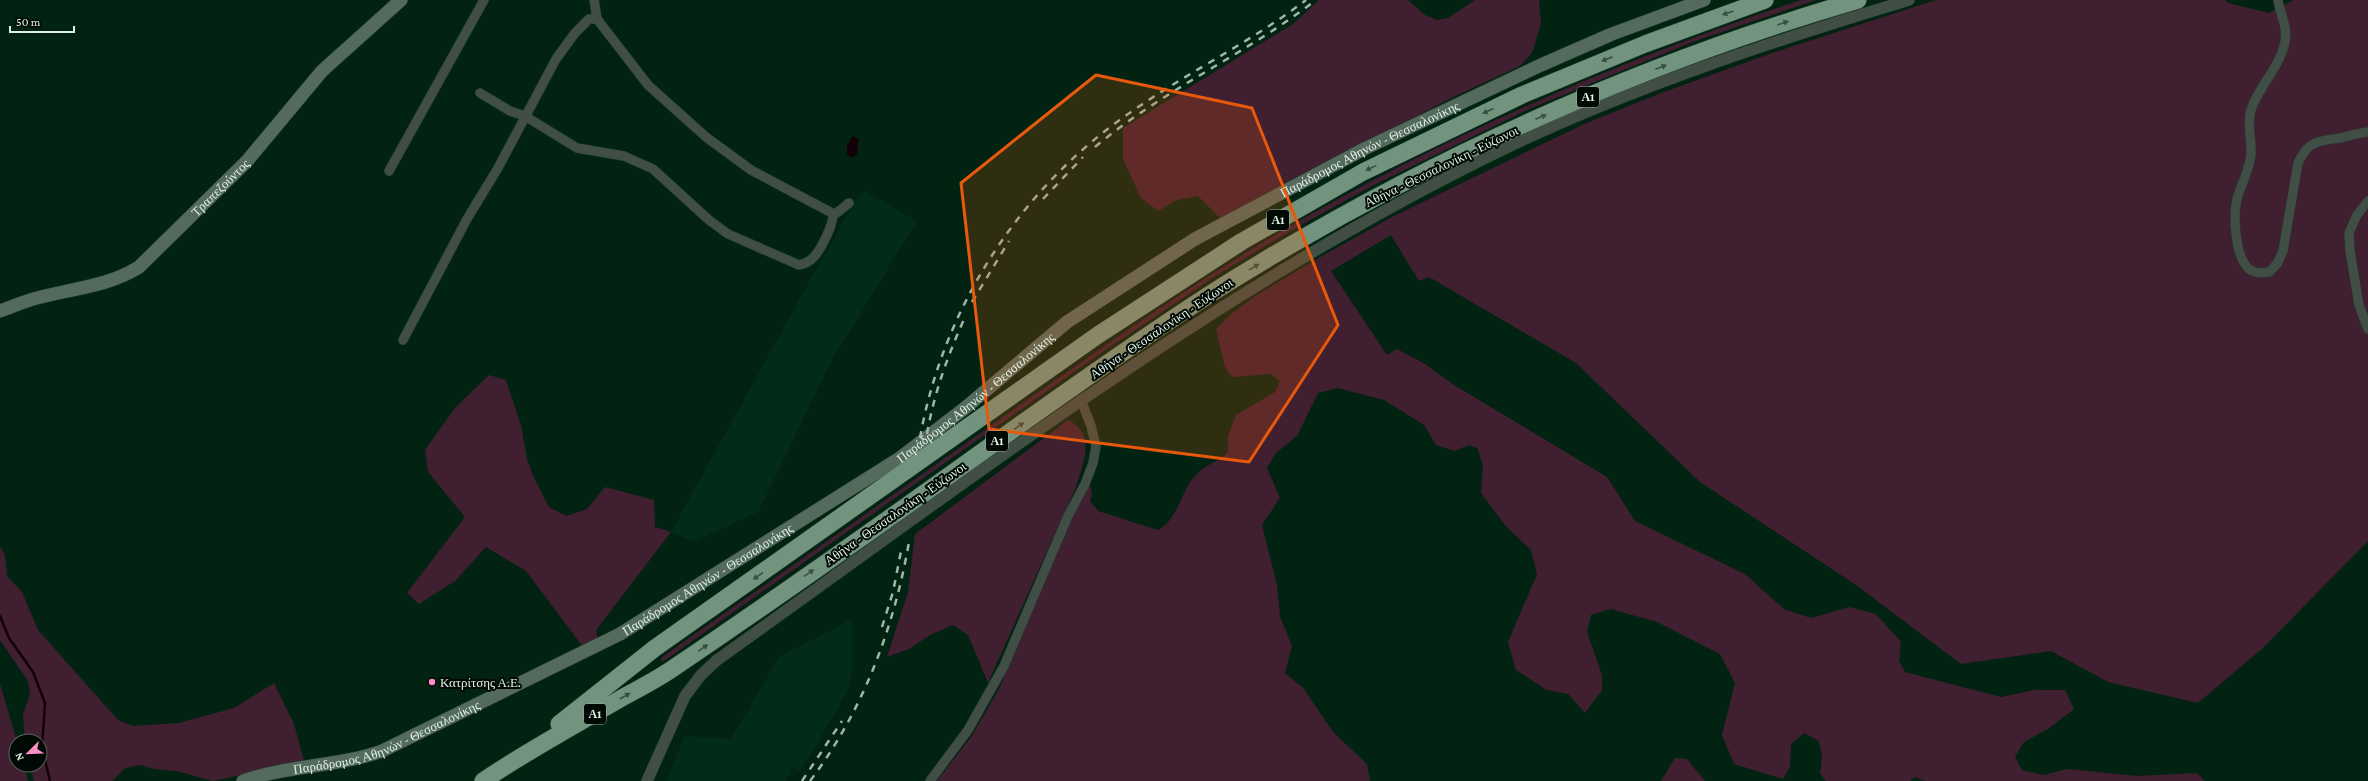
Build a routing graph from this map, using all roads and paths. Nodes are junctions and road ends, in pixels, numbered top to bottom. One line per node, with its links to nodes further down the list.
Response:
1 (401, 0): 17 (main road, Τραπεζούντος)
2 (484, 0): 13 (street)
3 (594, 0): 9 (street)
4 (1704, 0): 22 (main road, Παράδρομος Αθηνών - Θεσσαλονίκης)
5 (1765, 0): 21 (highway, Αθήνα - Θεσσαλονίκη - Εύζωνοι / Α1, one-way to 21)
6 (1858, 0): 21 (highway, Αθήνα - Θεσσαλονίκη - Εύζωνοι / Α1, one-way to 6)
7 (1909, 0): 20 (street)
8 (2278, 0): 12 (street)
9 (597, 19): 11 (street); 16 (street)
10 (480, 93): 11 (street)
11 (525, 116): 16 (street); 19 (street)
12 (2368, 132)
13 (389, 171)
14 (2368, 201): 18 (street)
15 (849, 203): 16 (street)
16 (834, 216)
17 (0, 311)
18 (2368, 329)
19 (402, 340)
20 (1081, 400): 24 (street); 25 (street)
21 (518, 757): 23 (highway, Αθήνα - Θεσσαλονίκη - Εύζωνοι / Α1)
22 (243, 781)
23 (483, 781)
24 (647, 781)
25 (930, 781)

